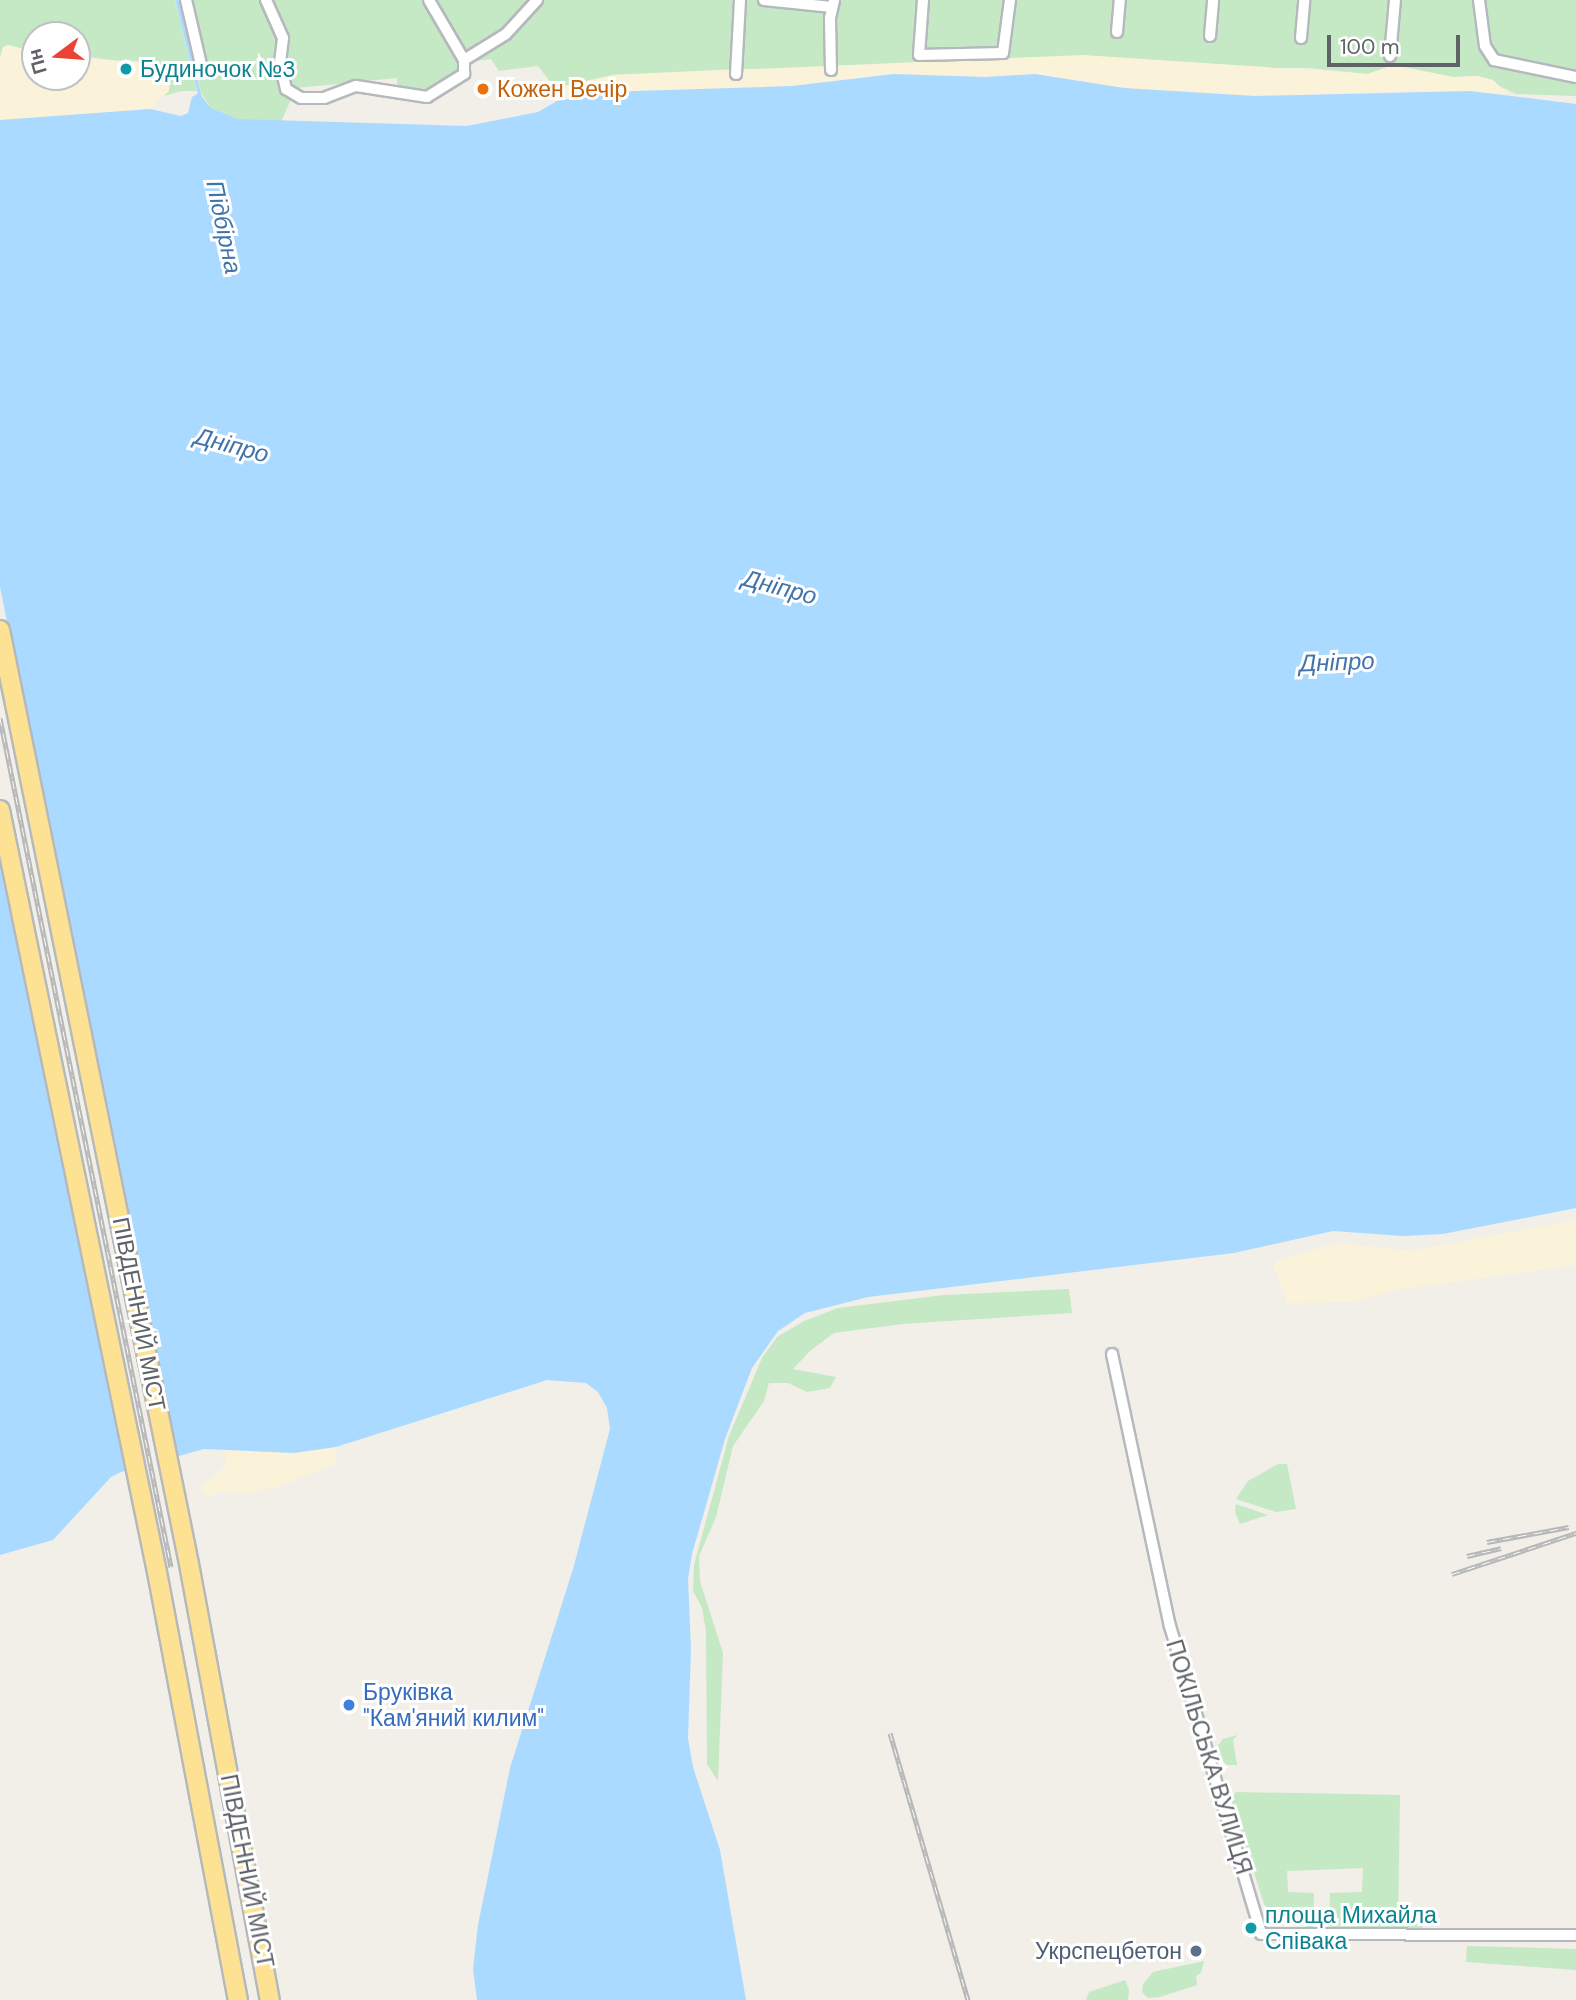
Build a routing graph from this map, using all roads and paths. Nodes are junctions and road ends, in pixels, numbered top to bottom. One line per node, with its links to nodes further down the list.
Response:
1 (186, 0): 20 (street)
2 (266, 0): 19 (street)
3 (429, 0): 19 (street)
4 (536, 0): 19 (street)
5 (740, 0): 22 (street)
6 (764, 0): 14 (street)
7 (923, 0): 8 (street)
8 (1010, 0)
9 (1119, 0): 15 (street)
10 (1213, 0): 16 (street)
11 (1304, 0): 17 (street)
12 (1395, 0): 18 (street)
13 (1479, 0): 23 (street)
14 (833, 4): 21 (street)
15 (1118, 32)
16 (1210, 36)
17 (1301, 38)
18 (1390, 56)
19 (464, 60)
20 (202, 69)
21 (831, 70)
22 (736, 74)
23 (1576, 77)
24 (0, 630): 29 (highway, ПІВДЕННИЙ МІСТ)
25 (0, 810): 28 (highway, ПІВДЕННИЙ МІСТ)
26 (1112, 1354): 27 (street, ПОКІЛЬСЬКА ВУЛИЦЯ)
27 (1576, 1935)
28 (238, 2000)
29 (270, 2000)

